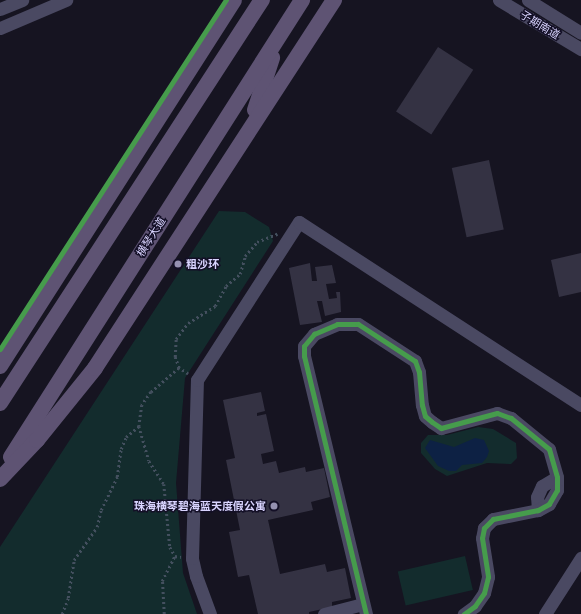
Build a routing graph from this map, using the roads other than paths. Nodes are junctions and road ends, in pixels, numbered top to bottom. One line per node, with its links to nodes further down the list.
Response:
1 (22, 0): 9 (street)
2 (66, 0): 10 (street)
3 (262, 0): 14 (main road)
4 (302, 0): 12 (main road, 横琴大道)
5 (334, 0): 15 (main road)
6 (499, 0): 13 (street, 子期南道)
7 (528, 0): 11 (street, 子期南道)
8 (230, 7): 14 (main road); 16 (main road)
9 (0, 9)
10 (0, 28)
11 (581, 32)
12 (279, 36): 15 (main road); 19 (main road, 横琴大道)
13 (581, 49)
14 (191, 108): 17 (main road)
15 (246, 134): 20 (main road)
16 (0, 366)
17 (0, 403)
18 (581, 405): 23 (street)
19 (0, 474)
20 (0, 479)
21 (581, 558): 26 (street)
22 (364, 609): 24 (street); 25 (street)
23 (210, 614)
24 (324, 614)
25 (464, 614)
26 (545, 614)

